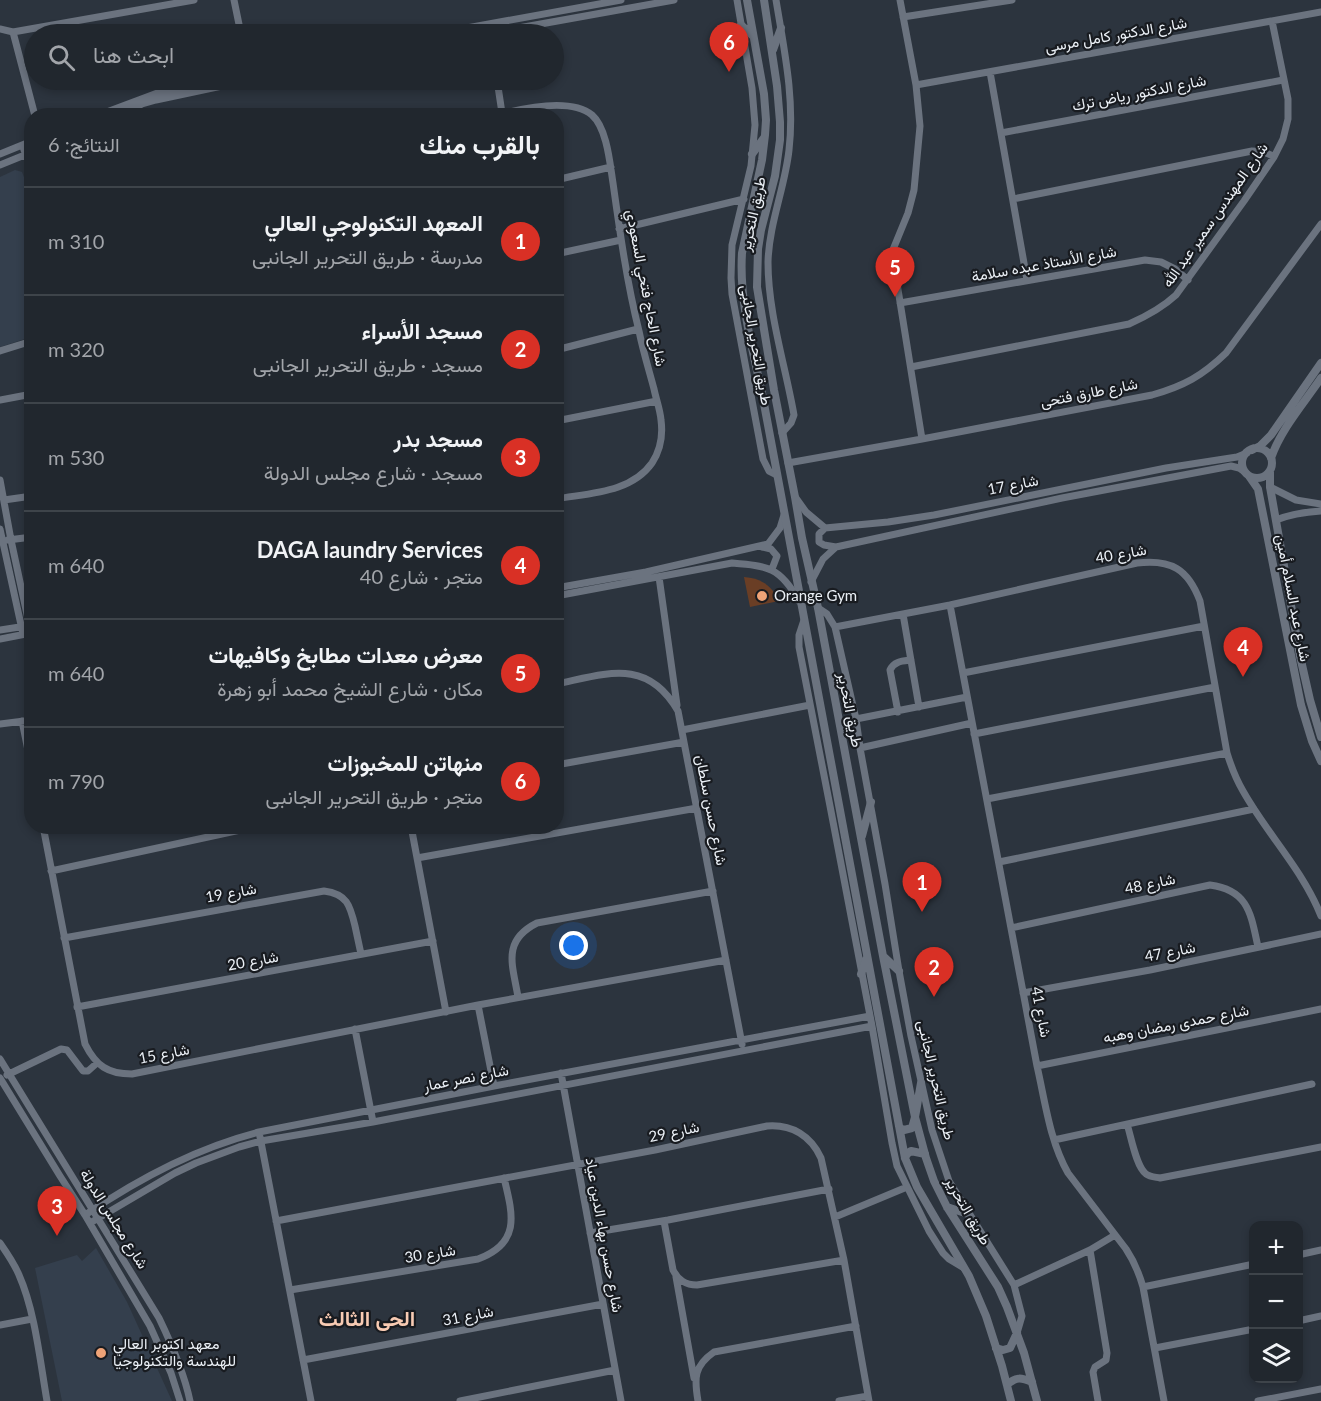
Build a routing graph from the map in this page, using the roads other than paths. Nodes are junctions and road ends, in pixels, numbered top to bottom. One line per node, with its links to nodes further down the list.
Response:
1 (194, 0): 16 (street)
2 (234, 0): 17 (street)
3 (621, 0): 11 (street)
4 (674, 0): 12 (street)
5 (737, 0): 20 (street, طريق التحرير الجانبى)
6 (747, 0): 25 (street, طريق التحرير)
7 (764, 0): 26 (street, طريق التحرير)
8 (776, 0): 21 (street, طريق التحرير الجانبى)
9 (900, 0): 14 (street)
10 (1012, 0): 14 (street)
11 (608, 1): 12 (street); 18 (street)
12 (610, 11): 19 (street)
13 (1321, 12): 15 (street, شارع الدكتور كامل مرسى)
14 (903, 17): 30 (street)
15 (1272, 21): 27 (street, شارع الدكتور كامل مرسى); 29 (street, شارع المهندس سمير عبد الله)
16 (58, 24)
17 (239, 24)
18 (493, 24)
19 (541, 24)
20 (741, 25): 25 (street); 44 (street, طريق التحرير الجانبى)
21 (781, 28): 26 (street); 74 (street, طريق التحرير الجانبى)
22 (0, 29): 24 (street)
23 (24, 30): 24 (street)
24 (13, 32): 28 (street)
25 (753, 36): 41 (street, طريق التحرير)
26 (772, 54): 65 (street, طريق التحرير)
27 (990, 72): 30 (street, شارع الدكتور كامل مرسى); 40 (street)
28 (24, 74)
29 (1283, 80): 40 (street, شارع الدكتور رياض ترك); 46 (street, شارع المهندس سمير عبد الله)
30 (916, 85): 58 (street)
31 (28, 90): 35 (street)
32 (170, 90): 36 (street)
33 (201, 90): 37 (street)
34 (497, 90): 38 (street)
35 (33, 108)
36 (117, 108)
37 (133, 108)
38 (498, 108)
39 (532, 108): 48 (street, شارع الحاج فتحي السعودي)
40 (1001, 133): 50 (street)
41 (765, 135): 44 (street); 64 (street, طريق التحرير)
42 (23, 145): 43 (street)
43 (0, 154)
44 (752, 154): 51 (street, طريق التحرير الجانبى)
45 (24, 155): 47 (street)
46 (1274, 157): 50 (street); 57 (street, شارع المهندس سمير عبد الله)
47 (0, 165)
48 (611, 167): 49 (street); 53 (street, شارع الحاج فتحي السعودي)
49 (564, 178)
50 (1013, 198): 56 (street)
51 (744, 199): 53 (street); 81 (street, طريق التحرير الجانبى)
52 (1321, 224): 75 (street, شارع طارق فتحى)
53 (619, 229): 54 (street, شارع الحاج فتحي السعودي)
54 (621, 240): 55 (street); 59 (street, شارع الحاج فتحي السعودي)
55 (564, 253)
56 (1027, 280): 57 (street, شارع الأستاذ عبده سلامة); 58 (street, شارع الأستاذ عبده سلامة)
57 (1188, 280): 66 (street, شارع المهندس سمير عبد الله)
58 (900, 303): 66 (street)
59 (638, 329): 61 (street); 72 (street, شارع الحاج فتحي السعودي)
60 (24, 344): 62 (street)
61 (564, 348)
62 (0, 351)
63 (1321, 363): 76 (street)
64 (756, 366): 65 (street); 69 (street, طريق التحرير)
65 (770, 366): 68 (street, طريق التحرير)
66 (911, 367): 75 (street)
67 (1321, 378): 77 (street)
68 (774, 390): 69 (street); 74 (street, طريق التحرير)
69 (762, 393): 81 (street, طريق التحرير)
70 (24, 396): 71 (street)
71 (0, 400)
72 (657, 401): 73 (street); 86 (street, شارع الحاج فتحي السعودي)
73 (564, 419)
74 (782, 433): 78 (street, طريق التحرير)
75 (922, 439): 78 (street, شارع طارق فتحى)
76 (1249, 451): 77 (street); 80 (street); 92 (street, شارع 17)
77 (1271, 458): 79 (street)
78 (788, 463): 85 (street, طريق التحرير)
79 (1270, 472): 80 (street); 83 (street, شارع عبد السلام أمين)
80 (1247, 474): 98 (street, شارع 17); 117 (street, شارع عبد السلام أمين)
81 (777, 475): 90 (street, طريق التحرير)
82 (0, 480): 87 (street)
83 (1270, 487): 88 (street); 91 (street, شارع عبد السلام أمين)
84 (24, 497): 87 (street)
85 (795, 497): 92 (street); 101 (street, طريق التحرير)
86 (564, 498)
87 (4, 500): 95 (street)
88 (1321, 504)
89 (1321, 511): 91 (street)
90 (784, 515): 97 (street); 104 (street, طريق التحرير)
91 (1276, 520): 115 (street, شارع عبد السلام أمين)
92 (825, 528): 98 (street)
93 (0, 529): 96 (street)
94 (24, 538): 95 (street)
95 (11, 540): 96 (street); 106 (street)
96 (3, 541): 109 (street)
97 (758, 547): 99 (street); 102 (street)
98 (836, 547): 101 (street)
99 (772, 569): 100 (street); 104 (street)
100 (659, 577): 103 (street); 128 (street)
101 (811, 582): 107 (street, طريق التحرير)
102 (564, 587)
103 (564, 595)
104 (801, 603): 126 (street, طريق التحرير)
105 (950, 605): 108 (street, شارع 40); 110 (street, شارع 40); 121 (street, شارع 41)
106 (24, 608)
107 (818, 608): 111 (street, طريق التحرير الجانبى); 124 (street, طريق التحرير)
108 (903, 614): 111 (street, شارع 40); 120 (street)
109 (24, 615)
110 (1204, 626): 121 (street); 123 (street, شارع 40)
111 (835, 627): 130 (street, طريق التحرير الجانبى)
112 (24, 629): 113 (street)
113 (0, 630)
114 (24, 630): 116 (street)
115 (1297, 637): 117 (street); 118 (street, شارع عبد السلام أمين)
116 (0, 639)
117 (1287, 639): 119 (street, شارع عبد السلام أمين)
118 (1300, 656): 119 (street); 139 (street, شارع عبد السلام أمين)
119 (1291, 659): 143 (street, شارع عبد السلام أمين)
120 (911, 660): 127 (street); 129 (street)
121 (963, 673): 125 (street, شارع 41)
122 (564, 682): 128 (street, شارع حسن سلطان)
123 (1215, 687): 138 (street); 142 (street, شارع 40)
124 (834, 696): 126 (street); 132 (street, طريق التحرير)
125 (967, 697): 127 (street); 133 (street, شارع 41)
126 (815, 703): 135 (street); 137 (street, طريق التحرير); 147 (street)
127 (919, 707): 129 (street)
128 (678, 711): 135 (street, شارع حسن سلطان)
129 (898, 711): 130 (street)
130 (856, 719): 141 (street, طريق التحرير الجانبى)
131 (22, 721): 134 (street); 136 (street)
132 (839, 723): 137 (street); 156 (street, طريق التحرير)
133 (972, 723): 138 (street, شارع 41); 141 (street)
134 (0, 724)
135 (682, 730): 140 (street, شارع حسن سلطان)
136 (24, 731)
137 (824, 731): 150 (street, طريق التحرير)
138 (975, 734): 145 (street, شارع 41)
139 (1321, 737)
140 (684, 742): 144 (street); 148 (street, شارع حسن سلطان)
141 (860, 748): 146 (street, طريق التحرير الجانبى)
142 (1227, 753): 145 (street); 149 (street, شارع 40)
143 (1321, 761)
144 (564, 764)
145 (987, 800): 158 (street, شارع 41)
146 (871, 802): 156 (street); 171 (street, طريق التحرير الجانبى)
147 (830, 806): 150 (street); 172 (street)
148 (697, 808): 151 (street); 160 (street, شارع حسن سلطان)
149 (1254, 809): 158 (street); 161 (street, شارع 40)
150 (841, 820): 168 (street, طريق التحرير)
151 (564, 832)
152 (44, 834): 159 (street)
153 (222, 834): 159 (street)
154 (412, 834): 157 (street)
155 (551, 834): 157 (street)
156 (861, 840): 169 (street, طريق التحرير)
157 (417, 858): 165 (street)
158 (999, 862): 162 (street, شارع 41)
159 (51, 871): 164 (street)
160 (713, 891): 170 (street, شارع حسن سلطان); 174 (street)
161 (1321, 916)
162 (1011, 928): 166 (street, شارع 48); 173 (street, شارع 41)
163 (1321, 934): 166 (street, شارع 47)
164 (64, 938): 167 (street, شارع 19); 176 (street)
165 (433, 941): 167 (street, شارع 20); 178 (street)
166 (1258, 947): 173 (street, شارع 47)
167 (362, 954): 176 (street, شارع 20)
168 (867, 956): 172 (street); 188 (street, طريق التحرير)
169 (883, 956): 171 (street); 196 (street, طريق التحرير)
170 (726, 960): 174 (street, شارع 15); 182 (street, شارع حسن سلطان)
171 (899, 971): 191 (street, طريق التحرير الجانبى)
172 (861, 974): 179 (street)
173 (1023, 993): 186 (street, شارع 41)
174 (518, 998): 175 (street, شارع 15)
175 (478, 1005): 178 (street, شارع 15); 194 (street)
176 (77, 1007): 185 (street)
177 (1321, 1009): 186 (street, شارع حمدى رمضان وهبه)
178 (446, 1012): 181 (street, شارع 15)
179 (870, 1016): 180 (street); 182 (street, شارع نصر عمار)
180 (872, 1026): 183 (street, شارع نصر عمار); 188 (street)
181 (355, 1029): 185 (street, شارع 15); 195 (street)
182 (742, 1040): 183 (street, شارع حسن سلطان); 187 (street, شارع نصر عمار)
183 (744, 1051): 193 (street, شارع نصر عمار)
184 (0, 1059): 189 (street, شارع مجلس الدولة)
185 (97, 1063): 189 (street, شارع 15)
186 (1037, 1066): 201 (street, شارع 41)
187 (561, 1073): 193 (street, شارع حسن بهاء الدين عياد); 194 (street, شارع نصر عمار)
188 (884, 1073): 199 (street, طريق التحرير); 208 (street)
189 (9, 1074): 190 (street); 211 (street, شارع مجلس الدولة)
190 (0, 1078): 213 (street, شارع مجلس الدولة)
191 (921, 1083): 196 (street); 212 (street, طريق التحرير الجانبى)
192 (1312, 1084): 198 (street)
193 (563, 1085): 197 (street, شارع نصر عمار); 206 (street, شارع حسن بهاء الدين عياد)
194 (494, 1086): 195 (street, شارع نصر عمار)
195 (371, 1110): 197 (street); 200 (street, شارع نصر عمار)
196 (915, 1117): 199 (street); 204 (street, طريق التحرير)
197 (373, 1122): 202 (street, شارع نصر عمار)
198 (1127, 1124): 201 (street); 203 (street)
199 (899, 1125): 205 (street, طريق التحرير)
200 (259, 1132): 202 (street); 211 (street, شارع نصر عمار)
201 (1054, 1140): 220 (street, شارع 41)
202 (261, 1142): 215 (street, شارع نصر عمار); 216 (street)
203 (1321, 1147)
204 (925, 1154): 205 (street); 210 (street, طريق التحرير)
205 (905, 1158): 228 (street, طريق التحرير)
206 (578, 1164): 207 (street, شارع 29); 209 (street, شارع 29); 219 (street, شارع حسن بهاء الدين عياد)
207 (504, 1178): 216 (street, شارع 29); 232 (street, شارع 30)
208 (907, 1187): 214 (street); 228 (street)
209 (829, 1189): 214 (street, شارع 29); 217 (street)
210 (947, 1208): 212 (street); 240 (street, طريق التحرير)
211 (93, 1210): 213 (street, شارع نصر عمار); 215 (street, شارع مجلس الدولة)
212 (968, 1214): 230 (street, طريق التحرير الجانبى)
213 (85, 1215): 218 (street, شارع مجلس الدولة)
214 (835, 1217): 226 (street, شارع 29)
215 (98, 1218): 218 (street, شارع نصر عمار); 252 (street, شارع مجلس الدولة)
216 (276, 1221): 232 (street)
217 (664, 1221): 219 (street); 229 (street)
218 (90, 1223): 251 (street, شارع مجلس الدولة)
219 (590, 1233): 233 (street, شارع حسن بهاء الدين عياد)
220 (1116, 1235): 222 (street); 231 (street, شارع 41)
221 (0, 1243): 225 (street)
222 (1090, 1250): 230 (street); 260 (street)
223 (1321, 1250): 224 (street)
224 (1303, 1254)
225 (4, 1256): 235 (street)
226 (844, 1260): 229 (street); 238 (street, شارع 29)
227 (1249, 1265): 231 (street)
228 (964, 1268): 241 (street, طريق التحرير)
229 (676, 1277): 247 (street)
230 (1014, 1285): 240 (street, طريق التحرير الجانبى)
231 (1143, 1287): 242 (street, شارع 41)
232 (290, 1290): 243 (street)
233 (603, 1304): 243 (street, شارع 31); 244 (street, شارع حسن بهاء الدين عياد)
234 (1321, 1316): 236 (street)
235 (32, 1319): 237 (street); 250 (street)
236 (1303, 1320)
237 (0, 1325)
238 (856, 1326): 247 (street); 249 (street, شارع 29)
239 (1249, 1330): 242 (street)
240 (1017, 1333): 241 (street); 245 (street, طريق التحرير)
241 (996, 1348): 246 (street, طريق التحرير)
242 (1155, 1348): 261 (street, شارع 41)
243 (303, 1360): 253 (street)
244 (615, 1370): 254 (street); 255 (street, شارع حسن بهاء الدين عياد)
245 (1032, 1382): 246 (street); 259 (street, طريق التحرير)
246 (1007, 1385): 258 (street, طريق التحرير)
247 (696, 1386): 256 (street)
248 (1321, 1389): 262 (street)
249 (869, 1398): 257 (street)
250 (47, 1401)
251 (180, 1401)
252 (190, 1401)
253 (311, 1401)
254 (460, 1401)
255 (621, 1401)
256 (698, 1401)
257 (839, 1401)
258 (1011, 1401)
259 (1037, 1401)
260 (1098, 1401)
261 (1164, 1401)
262 (1258, 1401)

